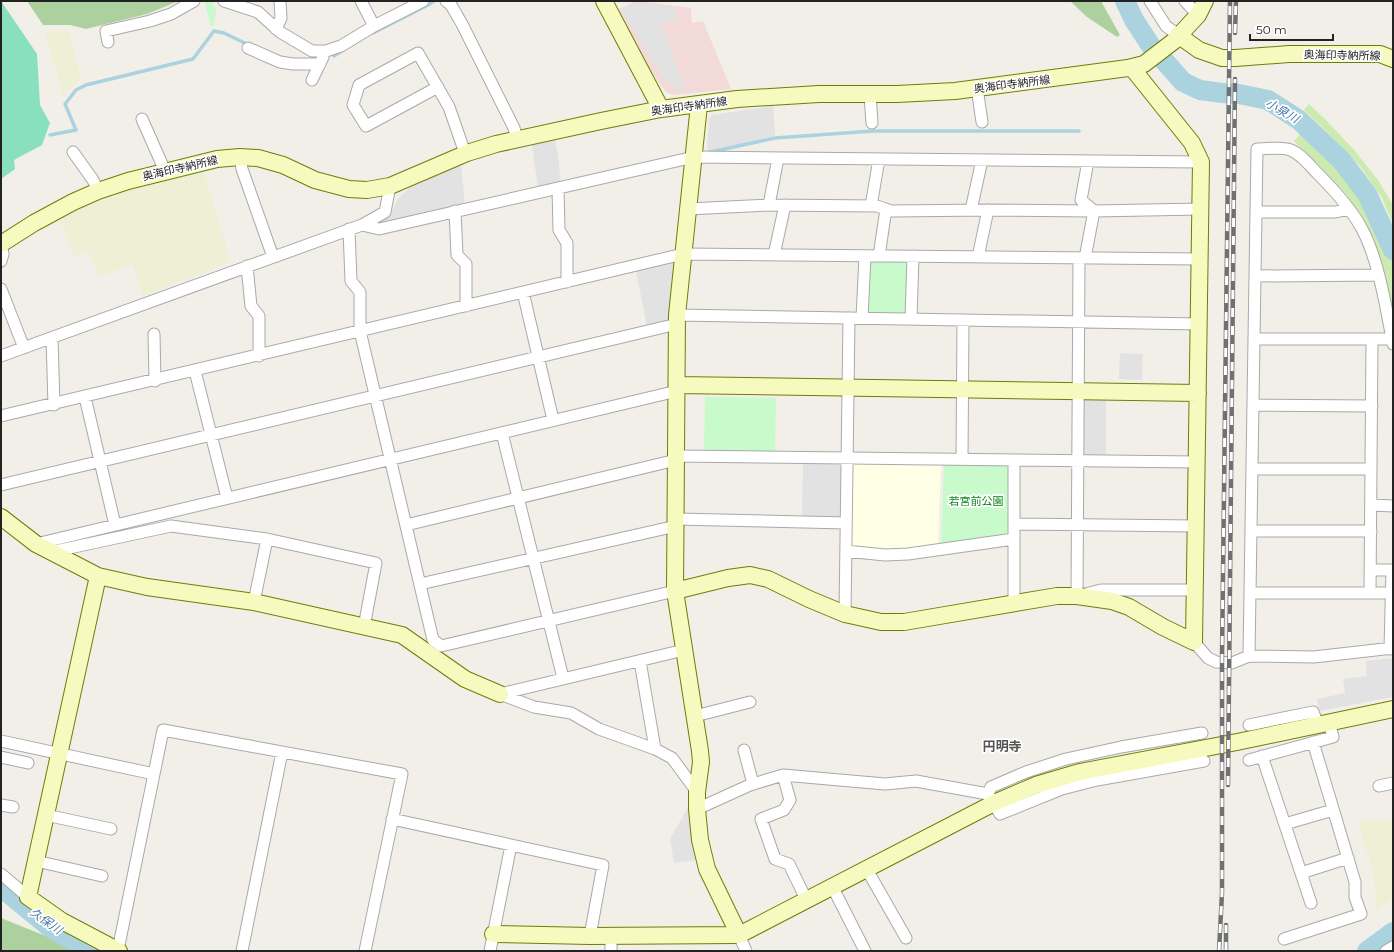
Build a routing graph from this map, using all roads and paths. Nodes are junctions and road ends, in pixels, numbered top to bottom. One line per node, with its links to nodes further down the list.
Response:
1 (194, 1): 14 (street)
2 (224, 1): 12 (street)
3 (280, 1): 12 (street)
4 (361, 1): 11 (street)
5 (423, 1): 11 (street)
6 (446, 1): 29 (street)
7 (604, 1): 25 (street)
8 (1150, 1): 13 (street)
9 (1185, 1): 10 (street)
10 (1201, 8): 13 (street)
11 (374, 26): 16 (street)
12 (276, 29): 16 (street)
13 (1176, 38): 17 (street, 奥海印寺納所線); 19 (street)
14 (108, 42)
15 (248, 48): 18 (street)
16 (326, 51): 18 (street)
17 (1393, 59)
18 (320, 64): 20 (street)
19 (1138, 66): 22 (street, 奥海印寺納所線); 38 (street)
20 (312, 80)
21 (438, 87): 21 (street); 31 (street)
22 (977, 88): 23 (street, 奥海印寺納所線); 27 (street)
23 (870, 94): 24 (street, 奥海印寺納所線); 28 (street)
24 (699, 105): 25 (street, 奥海印寺納所線); 33 (street)
25 (661, 110): 29 (street, 奥海印寺納所線)
26 (142, 119): 39 (street)
27 (982, 122)
28 (872, 123)
29 (517, 139): 31 (street, 奥海印寺納所線)
30 (73, 152): 42 (street)
31 (465, 153): 40 (street, 奥海印寺納所線)
32 (240, 157): 39 (street, 奥海印寺納所線); 40 (street, 奥海印寺納所線); 63 (street)
33 (694, 157): 34 (street); 41 (street); 46 (street)
34 (778, 158): 35 (street); 43 (street)
35 (879, 159): 36 (street); 45 (street)
36 (982, 160): 37 (street); 50 (street)
37 (1088, 161): 38 (street); 53 (street)
38 (1200, 162): 48 (street)
39 (166, 171): 42 (street, 奥海印寺納所線)
40 (390, 186): 55 (street)
41 (558, 188): 52 (street); 71 (street)
42 (98, 191): 57 (street, 奥海印寺納所線)
43 (769, 205): 44 (street); 46 (street)
44 (785, 205): 45 (street); 59 (street)
45 (871, 206): 47 (street)
46 (688, 209): 58 (street)
47 (886, 209): 50 (street); 61 (street)
48 (1200, 209): 53 (street); 66 (street)
49 (1349, 209): 54 (street); 54 (street); 69 (street)
50 (971, 210): 51 (street)
51 (988, 210): 53 (street); 64 (street)
52 (455, 211): 55 (street); 74 (street)
53 (1094, 211): 65 (street)
54 (1256, 212): 70 (street)
55 (362, 224): 56 (street)
56 (350, 229): 63 (street); 82 (street)
57 (1, 244): 67 (street)
58 (683, 254): 59 (street); 71 (street); 77 (street)
59 (774, 255): 60 (street)
60 (864, 256): 61 (street); 76 (street)
61 (879, 256): 62 (street)
62 (913, 256): 64 (street); 78 (street)
63 (274, 257): 68 (street)
64 (978, 257): 65 (street)
65 (1082, 258): 66 (street); 80 (street)
66 (1199, 259): 81 (street)
67 (1, 261)
68 (247, 266): 84 (street); 90 (street)
69 (1378, 275): 70 (street); 87 (street)
70 (1255, 276): 85 (street)
71 (567, 282): 73 (street)
72 (1, 289): 88 (street)
73 (523, 292): 74 (street); 91 (street)
74 (466, 306): 82 (street)
75 (850, 318): 76 (street); 77 (street); 95 (street)
76 (862, 318): 78 (street)
77 (677, 319): 91 (street); 94 (street)
78 (911, 319): 79 (street)
79 (963, 320): 80 (street); 96 (street)
80 (1079, 322): 81 (street); 97 (street)
81 (1198, 324): 98 (street)
82 (360, 331): 90 (street); 99 (street)
83 (154, 334): 93 (street)
84 (52, 338): 88 (street); 101 (street)
85 (1254, 339): 86 (street); 102 (street)
86 (1372, 339): 87 (street); 103 (street)
87 (1393, 342)
88 (24, 348): 89 (street)
89 (1, 356)
90 (259, 356): 92 (street)
91 (538, 357): 99 (street); 105 (street)
92 (195, 371): 93 (street); 107 (street)
93 (155, 380): 100 (street)
94 (676, 388): 95 (street); 105 (street); 108 (street)
95 (848, 388): 96 (street); 109 (street)
96 (962, 389): 97 (street); 111 (street)
97 (1078, 391): 98 (street); 113 (street)
98 (1198, 393): 115 (street)
99 (375, 396): 107 (street); 110 (street)
100 (85, 397): 101 (street); 114 (street)
101 (54, 405): 104 (street)
102 (1253, 405): 103 (street); 116 (street)
103 (1372, 406): 117 (street)
104 (1, 416)
105 (553, 420): 106 (street)
106 (502, 433): 110 (street); 120 (street)
107 (211, 435): 114 (street); 119 (street)
108 (676, 458): 109 (street); 120 (street); 124 (street)
109 (847, 458): 111 (street); 125 (street)
110 (390, 459): 119 (street); 129 (street)
111 (962, 459): 112 (street)
112 (1014, 460): 113 (street); 126 (street)
113 (1078, 461): 115 (street); 127 (street)
114 (100, 462): 118 (street); 128 (street)
115 (1197, 462): 130 (street)
116 (1252, 469): 117 (street); 131 (street)
117 (1371, 469): 121 (street)
118 (1, 485)
119 (227, 498): 128 (street)
120 (518, 498): 129 (street); 138 (street)
121 (1371, 506): 122 (street); 132 (street)
122 (1393, 506)
123 (1, 517): 135 (street)
124 (676, 523): 125 (street); 138 (street); 144 (street)
125 (846, 523): 137 (street)
126 (1014, 524): 127 (street); 134 (street)
127 (1078, 524): 130 (street); 148 (street)
128 (115, 525): 135 (street)
129 (406, 525): 142 (street)
130 (1196, 526): 143 (street)
131 (1251, 531): 132 (street); 145 (street)
132 (1371, 531): 139 (street)
133 (267, 539): 136 (street); 149 (street); 153 (street)
134 (1014, 540): 137 (street); 150 (street)
135 (36, 544): 136 (street)
136 (51, 552): 141 (street)
137 (846, 552): 151 (street)
138 (533, 558): 142 (street); 152 (street)
139 (1370, 570): 140 (street); 146 (street)
140 (1393, 570): 147 (street)
141 (98, 576): 149 (street); 172 (street)
142 (420, 584): 152 (street)
143 (1195, 590): 148 (street); 154 (street)
144 (676, 591): 151 (street); 152 (street); 156 (street)
145 (1250, 593): 146 (street); 157 (street)
146 (1370, 593): 147 (street)
147 (1392, 593): 155 (street)
148 (1077, 596): 150 (street); 154 (street)
149 (254, 602): 153 (street)
150 (1014, 603): 151 (street)
151 (845, 614)
152 (549, 621): 159 (street)
153 (364, 627): 160 (street)
154 (1194, 642): 157 (street)
155 (1392, 649): 157 (street)
156 (684, 650): 158 (street); 163 (street)
157 (1249, 656)
158 (640, 661): 159 (street); 169 (street)
159 (563, 678): 160 (street)
160 (500, 694): 169 (street)
161 (750, 702): 163 (street)
162 (1393, 709): 164 (street)
163 (695, 716): 183 (street)
164 (1324, 723): 165 (street); 168 (street); 184 (street)
165 (1249, 725)
166 (1202, 734): 184 (street)
167 (1, 741): 172 (street)
168 (1313, 742): 173 (street); 188 (street)
169 (655, 749): 183 (street)
170 (744, 750): 181 (street)
171 (282, 752): 178 (street); 190 (street); 212 (street)
172 (60, 753): 178 (street); 189 (street)
173 (1262, 756): 175 (street); 191 (street)
174 (1, 757): 177 (street)
175 (1250, 760)
176 (1204, 761): 184 (street)
177 (28, 763)
178 (154, 774): 211 (street)
179 (783, 775): 181 (street); 184 (street); 202 (street)
180 (1393, 783): 182 (street)
181 (753, 784): 187 (street)
182 (1379, 786)
183 (696, 792): 187 (street)
184 (991, 799): 196 (street)
185 (1, 805): 186 (street)
186 (13, 807)
187 (696, 809): 205 (street)
188 (1333, 810): 191 (street); 194 (street)
189 (46, 815): 192 (street); 195 (street)
190 (392, 819): 193 (street); 213 (street)
191 (1285, 824): 197 (street)
192 (111, 829)
193 (511, 845): 204 (street); 206 (street)
194 (1348, 858): 197 (street); 208 (street)
195 (36, 861): 199 (street); 201 (street)
196 (866, 868): 200 (street); 207 (street)
197 (1301, 873): 203 (street)
198 (1, 874): 201 (street)
199 (102, 876)
200 (832, 886): 202 (street); 216 (street)
201 (28, 897): 211 (street)
202 (806, 899): 205 (street)
203 (1310, 903)
204 (493, 934): 206 (street); 214 (street)
205 (739, 935): 209 (street); 215 (street)
206 (590, 936): 209 (street)
207 (906, 938)
208 (1284, 939)
209 (611, 943)
210 (1393, 947): 217 (street)
211 (118, 951)
212 (242, 951)
213 (365, 951)
214 (490, 951)
215 (746, 951)
216 (865, 951)
217 (1386, 951)

